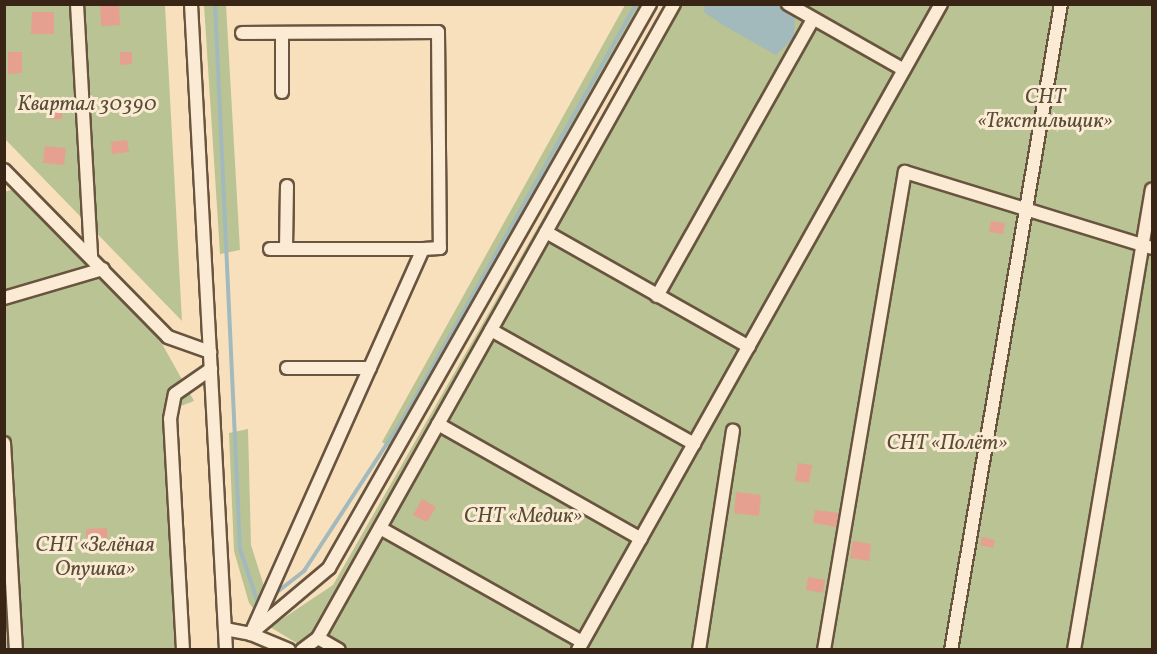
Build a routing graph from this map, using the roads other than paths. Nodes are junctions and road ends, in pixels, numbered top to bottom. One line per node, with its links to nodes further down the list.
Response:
1 (77, 4): 22 (street)
2 (191, 4): 28 (street)
3 (650, 4): 39 (street)
4 (674, 4): 17 (street)
5 (788, 4): 8 (street)
6 (941, 4): 11 (street)
7 (1061, 4): 16 (street)
8 (813, 19): 11 (street); 24 (street)
9 (242, 33): 10 (street)
10 (282, 33): 12 (street); 21 (street)
11 (904, 70): 27 (street)
12 (282, 92)
13 (4, 170): 22 (street)
14 (287, 186): 20 (street)
15 (1152, 190): 18 (street)
16 (1025, 209): 18 (street); 49 (street); 50 (street)
17 (546, 232): 24 (street); 26 (street)
18 (1148, 246): 51 (street)
19 (270, 249): 20 (street)
20 (286, 249): 21 (street)
21 (423, 249): 30 (street)
22 (91, 257): 23 (street)
23 (103, 269): 25 (street); 28 (street)
24 (657, 296): 27 (street)
25 (4, 298)
26 (491, 330): 32 (street); 35 (street)
27 (749, 347): 35 (street)
28 (210, 352): 31 (street)
29 (287, 368): 30 (street)
30 (370, 368): 39 (street)
31 (211, 369): 38 (street); 43 (street)
32 (438, 424): 36 (street); 37 (street)
33 (733, 431): 48 (street)
34 (4, 444): 42 (street)
35 (694, 444): 37 (street)
36 (380, 528): 40 (street); 41 (street)
37 (641, 539): 41 (street)
38 (225, 629): 39 (street); 44 (street)
39 (251, 634): 45 (street)
40 (318, 638): 46 (street); 47 (street)
41 (580, 646)
42 (16, 650)
43 (183, 650)
44 (226, 650)
45 (289, 650)
46 (302, 650)
47 (339, 650)
48 (699, 650)
49 (824, 650)
50 (951, 650)
51 (1074, 650)

